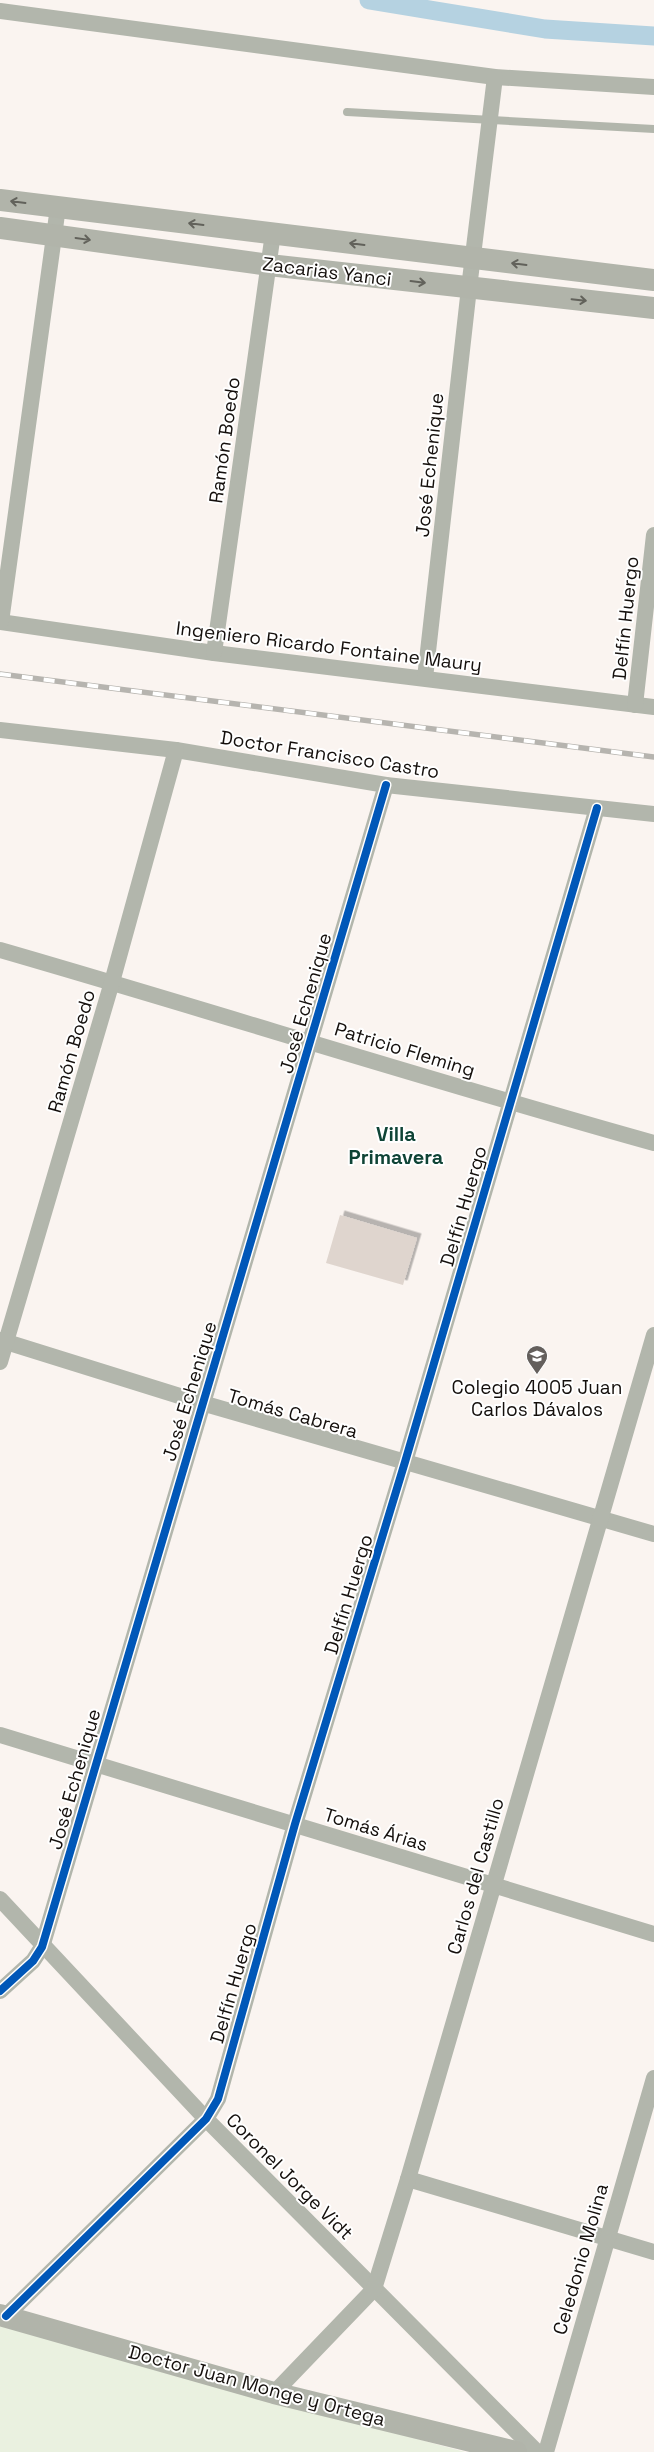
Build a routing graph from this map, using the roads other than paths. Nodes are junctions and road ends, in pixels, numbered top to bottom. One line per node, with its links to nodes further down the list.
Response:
1 (0, 11): 2 (street)
2 (495, 77): 3 (street); 5 (street, José Echenique)
3 (654, 87)
4 (347, 112): 5 (lane)
5 (490, 120): 6 (lane); 12 (street, José Echenique)
6 (654, 129)
7 (0, 200): 8 (street, Zacarias Yanci, one-way to 7)
8 (58, 207): 10 (street, Zacarias Yanci, one-way to 8); 11 (street)
9 (0, 228): 11 (street, Zacarias Yanci)
10 (273, 233): 12 (street, Zacarias Yanci, one-way to 10); 13 (street, Ramón Boedo)
11 (54, 235): 13 (street, Zacarias Yanci, one-way to 13); 18 (street)
12 (473, 258): 14 (street, Zacarias Yanci, one-way to 12); 15 (street, José Echenique)
13 (269, 265): 15 (street, Zacarias Yanci, one-way to 15); 19 (street, Ramón Boedo)
14 (654, 280)
15 (469, 288): 16 (street, Zacarias Yanci, one-way to 16); 20 (street, José Echenique)
16 (654, 308)
17 (654, 536): 21 (street, Delfín Huergo)
18 (0, 622): 19 (street, Ingeniero Ricardo Fontaine Maury)
19 (214, 653): 20 (street, Ingeniero Ricardo Fontaine Maury)
20 (425, 678): 21 (street, Ingeniero Ricardo Fontaine Maury)
21 (635, 705): 22 (street, Ingeniero Ricardo Fontaine Maury)
22 (654, 707)
23 (0, 730): 24 (street, Doctor Francisco Castro)
24 (176, 750): 25 (street, Doctor Francisco Castro); 29 (street, Ramón Boedo)
25 (386, 785): 26 (street, Doctor Francisco Castro); 30 (street, José Echenique)
26 (597, 808): 27 (street, Doctor Francisco Castro); 31 (street, Delfín Huergo)
27 (654, 814)
28 (0, 950): 29 (street, Patricio Fleming)
29 (112, 982): 30 (street, Patricio Fleming); 34 (street, Ramón Boedo)
30 (311, 1041): 31 (street, Patricio Fleming); 36 (street, José Echenique)
31 (510, 1103): 32 (street, Patricio Fleming); 37 (street, Delfín Huergo)
32 (654, 1143)
33 (654, 1335): 38 (street, Carlos del Castillo)
34 (3, 1341): 35 (street, Ramón Boedo); 36 (street, Tomás Cabrera)
35 (0, 1362)
36 (202, 1403): 37 (street, Tomás Cabrera); 41 (street, José Echenique)
37 (405, 1462): 38 (street, Tomás Cabrera); 42 (street, Delfín Huergo)
38 (602, 1519): 39 (street, Tomás Cabrera); 43 (street, Carlos del Castillo)
39 (654, 1534)
40 (0, 1736): 41 (street, Tomás Árias)
41 (96, 1765): 42 (street, Tomás Árias); 46 (street, José Echenique)
42 (295, 1824): 43 (street, Tomás Árias); 49 (street, Delfín Huergo)
43 (492, 1886): 45 (street, Tomás Árias); 50 (street, Carlos del Castillo)
44 (0, 1899): 46 (street, Coronel Jorge Vidt)
45 (654, 1934)
46 (42, 1946): 47 (street, José Echenique); 49 (street, Coronel Jorge Vidt)
47 (0, 1991)
48 (654, 2078): 51 (street, Celedonio Molina)
49 (206, 2120): 53 (street, Coronel Jorge Vidt); 54 (street, Delfín Huergo)
50 (408, 2180): 51 (street); 53 (street, Carlos del Castillo)
51 (607, 2238): 52 (street); 58 (street, Celedonio Molina)
52 (654, 2252)
53 (374, 2289): 55 (street, Carlos del Castillo); 57 (street, Coronel Jorge Vidt)
54 (3, 2316): 55 (street, Doctor Juan Monge y Ortega)
55 (274, 2392): 56 (street, Doctor Juan Monge y Ortega)
56 (516, 2452)
57 (537, 2452)
58 (546, 2452)

